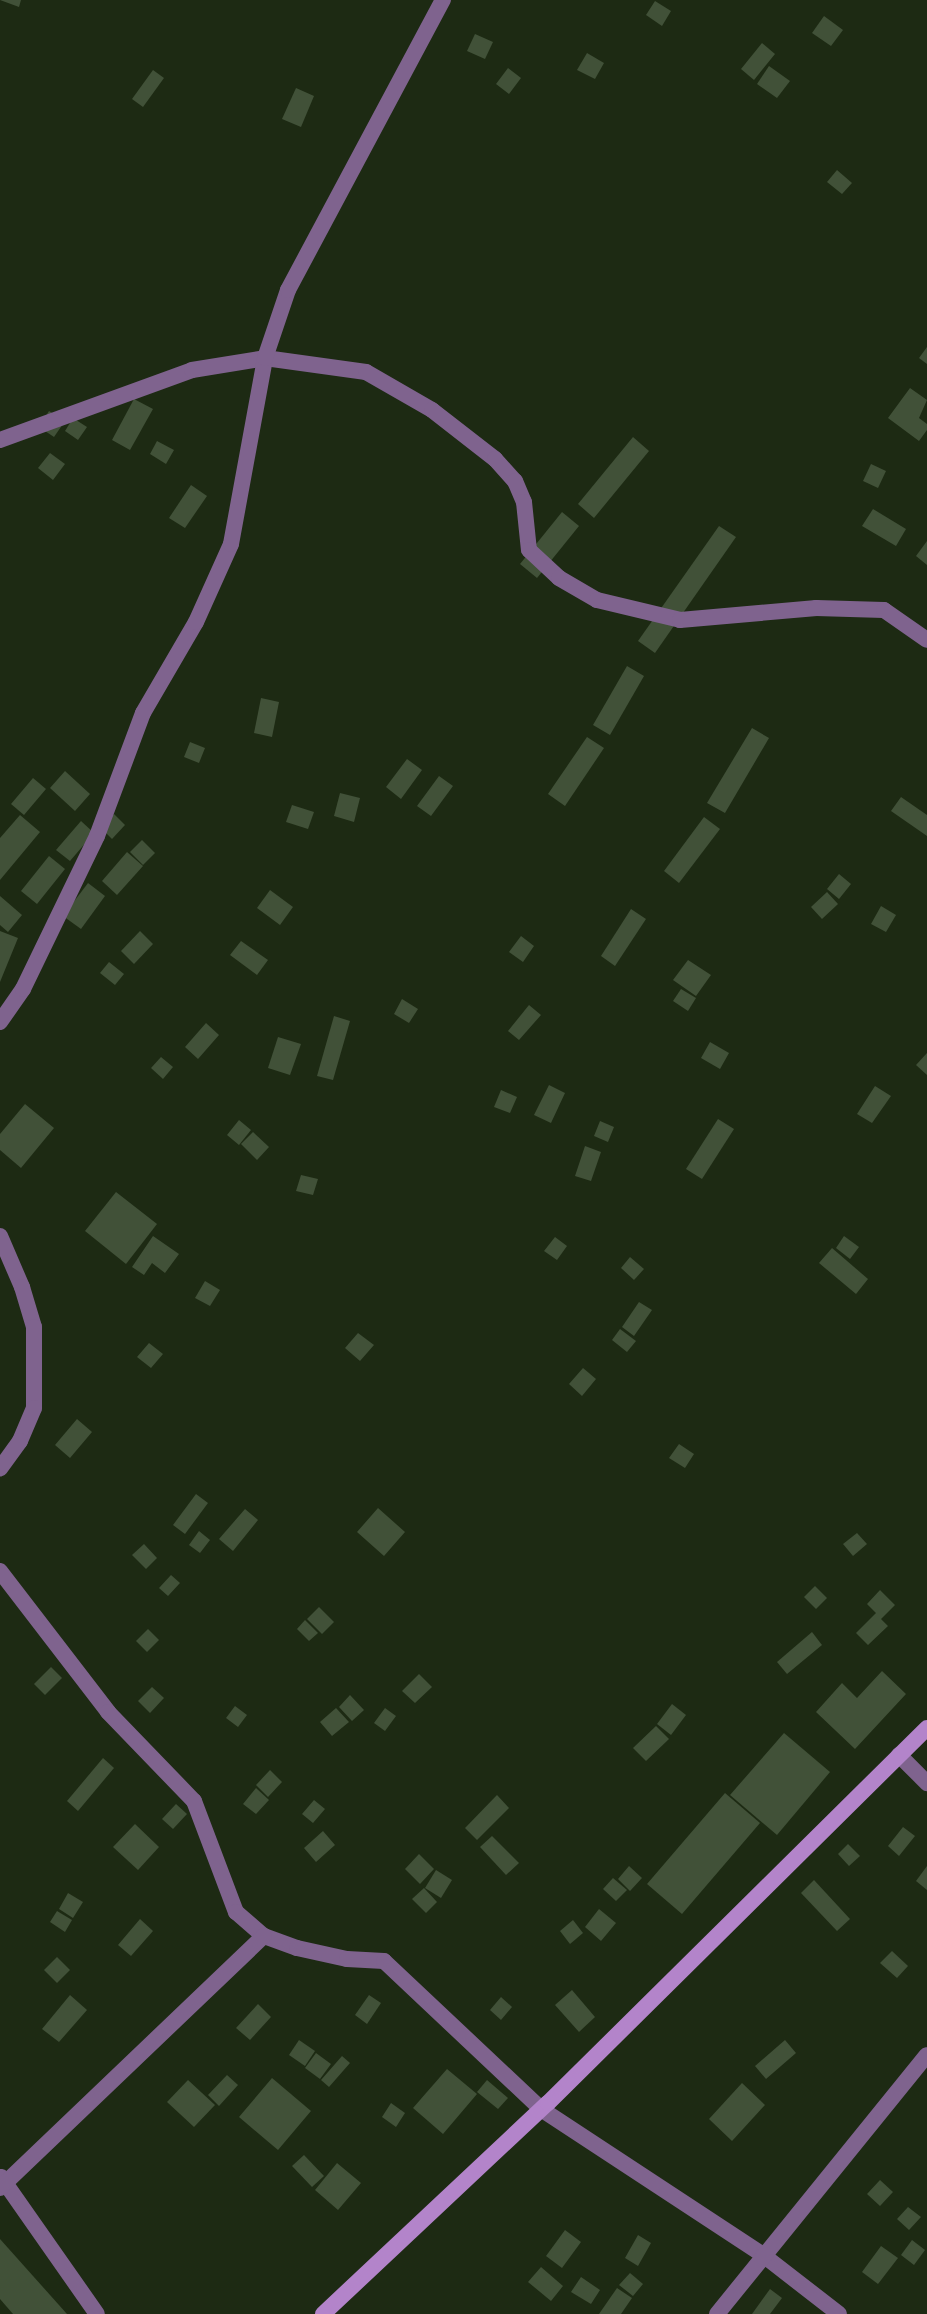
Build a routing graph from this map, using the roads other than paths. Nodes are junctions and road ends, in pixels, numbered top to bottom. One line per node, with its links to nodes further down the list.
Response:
1 (443, 0): 2 (street)
2 (265, 358): 3 (street); 5 (street); 7 (street)
3 (0, 440)
4 (927, 621): 5 (street)
5 (911, 629): 6 (street)
6 (927, 640)
7 (0, 1022)
8 (0, 1236): 9 (street)
9 (0, 1469)
10 (0, 1571): 14 (street)
11 (927, 1728): 12 (street)
12 (899, 1755): 13 (street); 16 (street)
13 (927, 1783)
14 (264, 1936): 16 (street); 17 (street)
15 (927, 2055): 18 (street)
16 (541, 2109): 18 (street); 20 (street)
17 (2, 2182): 19 (street)
18 (763, 2255): 21 (street); 22 (street)
19 (97, 2314)
20 (323, 2314)
21 (717, 2314)
22 (839, 2314)

